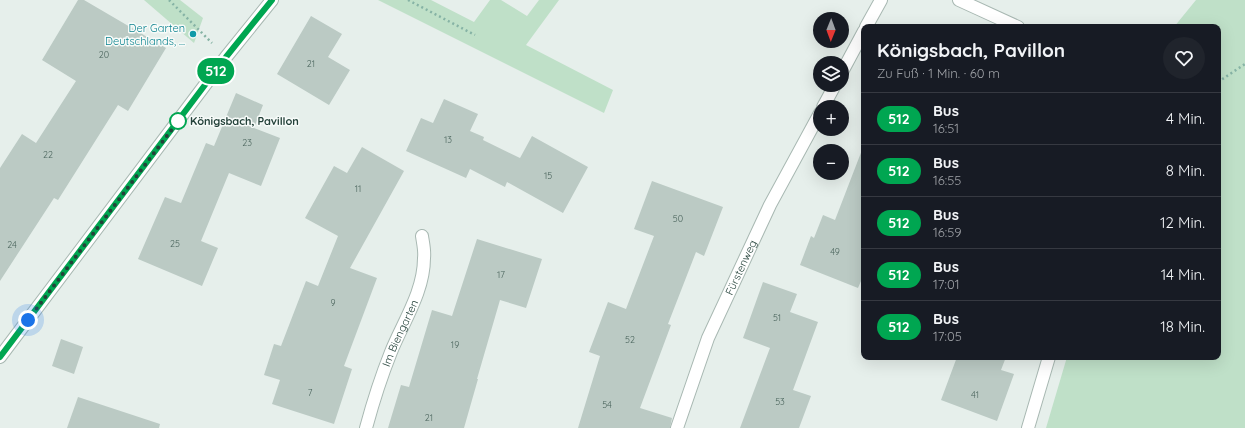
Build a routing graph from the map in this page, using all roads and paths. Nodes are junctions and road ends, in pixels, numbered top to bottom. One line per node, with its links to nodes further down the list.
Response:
1 (169, 0): 10 (path)
2 (272, 0): 10 (street)
3 (408, 0): 8 (path)
4 (881, 0): 6 (street)
5 (959, 0): 7 (street)
6 (868, 24)
7 (1011, 24)
8 (475, 35)
9 (861, 37): 11 (street)
10 (226, 57): 16 (street)
11 (849, 59)
12 (1245, 64): 13 (path)
13 (1221, 80)
14 (813, 126): 19 (street, Fürstenweg)
15 (422, 236): 18 (street, Im Biengarten)
16 (0, 357)
17 (1048, 360): 20 (street)
18 (366, 428)
19 (677, 428)
20 (1028, 428)

